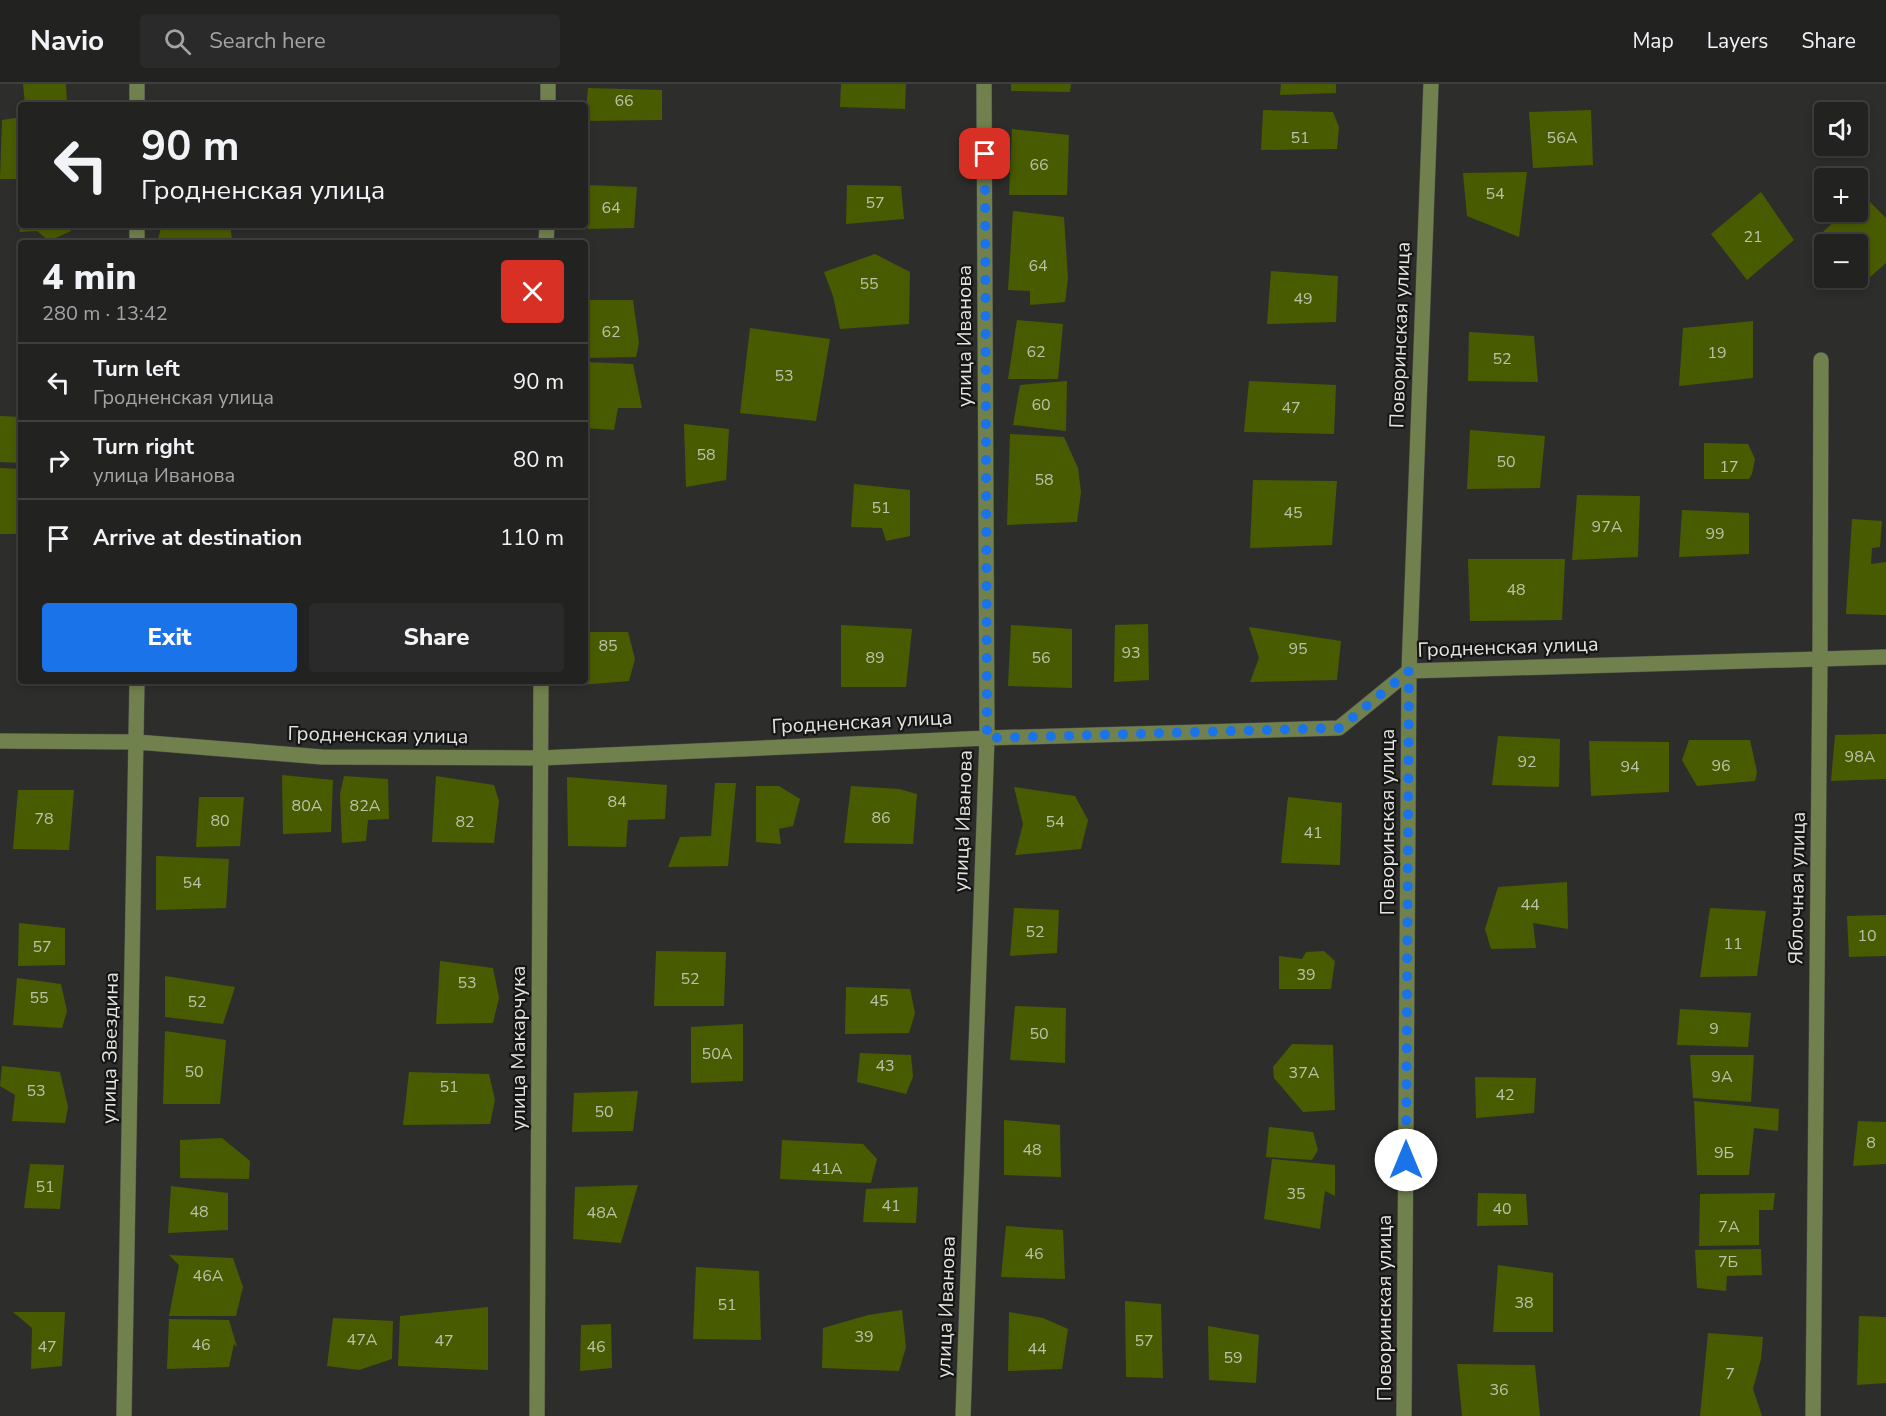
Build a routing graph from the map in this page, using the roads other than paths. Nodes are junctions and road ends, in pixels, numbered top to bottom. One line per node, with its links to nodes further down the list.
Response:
1 (137, 84): 5 (street)
2 (548, 84): 6 (street)
3 (984, 84): 13 (street, улица Иванова)
4 (1431, 84): 10 (street, Поворинская улица)
5 (137, 102)
6 (548, 102)
7 (1821, 360): 9 (street, Яблочная улица)
8 (1886, 657): 9 (street, Гродненская улица)
9 (1820, 658): 10 (street, Гродненская улица); 21 (street, Яблочная улица)
10 (1409, 671): 13 (street, Гродненская улица); 20 (street, Поворинская улица)
11 (137, 684): 15 (street, улица Звездина)
12 (542, 684): 16 (street, улица Макарчука)
13 (987, 738): 16 (street, Гродненская улица); 19 (street, улица Иванова)
14 (0, 741): 15 (street, Гродненская улица)
15 (137, 742): 16 (street, Гродненская улица); 17 (street, улица Звездина)
16 (541, 758): 18 (street, улица Макарчука)
17 (124, 1416)
18 (537, 1416)
19 (963, 1416)
20 (1404, 1416)
21 (1813, 1416)

